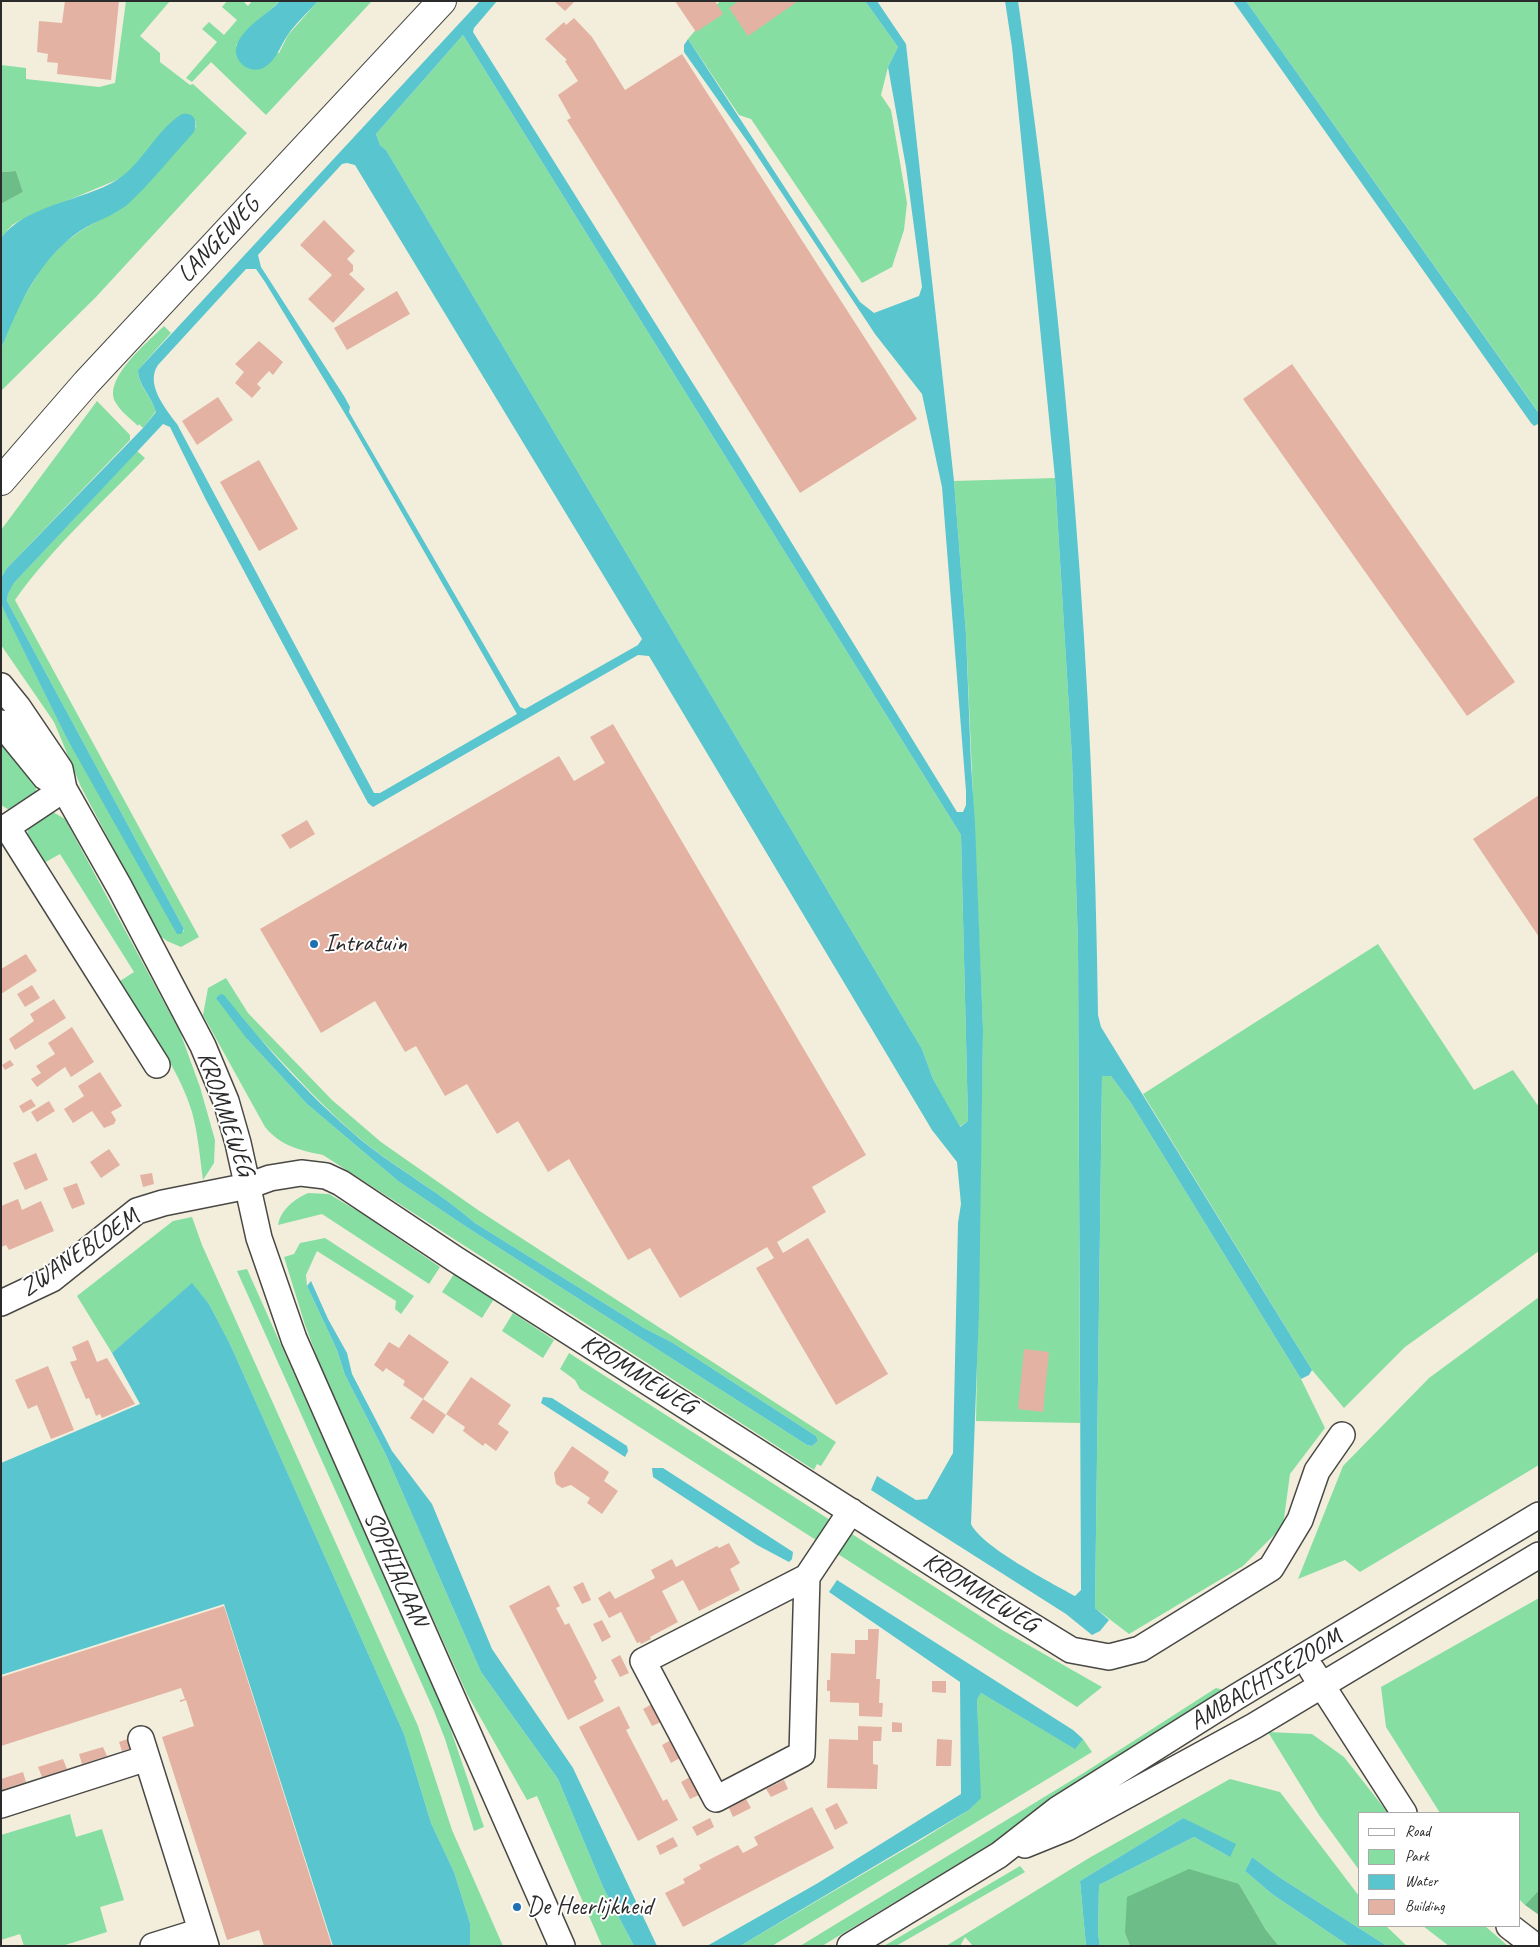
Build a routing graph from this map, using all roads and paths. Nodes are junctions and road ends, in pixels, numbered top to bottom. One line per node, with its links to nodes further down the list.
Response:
1 (442, 1): 2 (main road, LANGEWEG)
2 (1, 481)
3 (1, 686): 5 (street, KROMMEWEG)
4 (1, 723): 5 (street, KROMMEWEG)
5 (64, 789): 6 (street, KROMMEWEG); 7 (street, KROMMEWEG)
6 (157, 1065)
7 (248, 1186): 8 (street, ZWANEBLOEM); 10 (street, KROMMEWEG); 22 (street, SOPHIALAAN)
8 (1, 1303)
9 (1342, 1434): 10 (street, KROMMEWEG)
10 (851, 1511): 13 (street)
11 (1539, 1515): 14 (street, AMBACHTSEZOOM)
12 (1539, 1555): 15 (street, AMBACHTSEZOOM)
13 (807, 1577): 13 (street)
14 (1303, 1658): 15 (street); 18 (street, AMBACHTSEZOOM)
15 (1321, 1684): 17 (street); 18 (street, AMBACHTSEZOOM)
16 (1, 1805): 20 (street)
17 (1403, 1812)
18 (999, 1855): 23 (street, AMBACHTSEZOOM)
19 (1510, 1927): 24 (street)
20 (203, 1938): 21 (street)
21 (153, 1946)
22 (562, 1946)
23 (850, 1946)
24 (1535, 1946)

